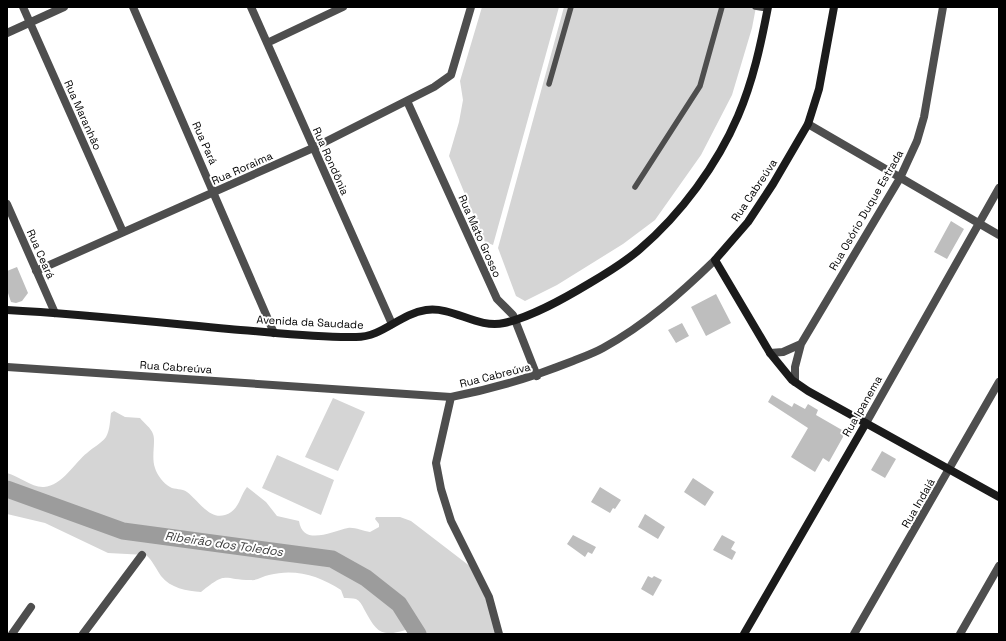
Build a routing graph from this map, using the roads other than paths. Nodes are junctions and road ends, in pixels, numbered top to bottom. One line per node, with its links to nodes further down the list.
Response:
1 (22, 7): 13 (street, Rua Maranhão)
2 (64, 7): 13 (street)
3 (134, 7): 23 (street, Rua Pará)
4 (251, 7): 15 (street, Rua Rondônia)
5 (342, 7): 15 (street)
6 (471, 7): 17 (street, Rua Roraima)
7 (571, 7): 16 (lane)
8 (722, 7): 21 (lane)
9 (755, 7): 12 (lane)
10 (834, 7): 18 (street, Rua Cabreúva)
11 (943, 7): 20 (street, Rua Osório Duque Estrada)
12 (768, 8): 32 (street, Avenida da Saudade)
13 (30, 23): 14 (street); 26 (street, Rua Maranhão)
14 (7, 33)
15 (267, 43): 19 (street, Rua Rondônia)
16 (549, 84)
17 (407, 101): 19 (street, Rua Roraima); 32 (street, Rua Mato Grosso)
18 (808, 124): 20 (street); 28 (street, Rua Cabreúva)
19 (313, 148): 23 (street, Rua Roraima); 33 (street, Rua Rondônia)
20 (900, 178): 25 (street); 35 (street, Rua Osório Duque Estrada)
21 (635, 187)
22 (999, 188): 25 (street, Rua Ipanema)
23 (215, 192): 26 (street, Rua Roraima); 34 (street, Rua Pará)
24 (7, 204): 29 (street, Rua Ceará)
25 (980, 223): 27 (street); 42 (street, Rua Ipanema)
26 (123, 232): 29 (street, Rua Roraima)
27 (999, 235)
28 (715, 260): 36 (street); 38 (street, Rua Cabreúva)
29 (36, 271): 31 (street, Rua Ceará)
30 (7, 310): 31 (street, Avenida da Saudade)
31 (55, 313): 34 (street, Avenida da Saudade)
32 (515, 319): 33 (street, Avenida da Saudade); 38 (street, Rua Mato Grosso)
33 (392, 324): 34 (street, Avenida da Saudade)
34 (274, 333)
35 (801, 344): 36 (street); 39 (street, Rua Osório Duque Estrada)
36 (770, 353): 39 (street)
37 (7, 367): 41 (street, Rua Cabreúva)
38 (537, 376): 41 (street, Rua Cabreúva)
39 (795, 382): 42 (street)
40 (999, 382): 43 (street, Rua Indaiá)
41 (451, 397): 50 (street)
42 (866, 423): 43 (street); 51 (street, Rua Ipanema)
43 (950, 470): 44 (street); 52 (street, Rua Indaiá)
44 (999, 498)
45 (142, 555): 49 (street)
46 (999, 566): 53 (street)
47 (31, 607): 48 (street)
48 (12, 634)
49 (83, 634)
50 (499, 634)
51 (744, 634)
52 (854, 634)
53 (960, 634)

